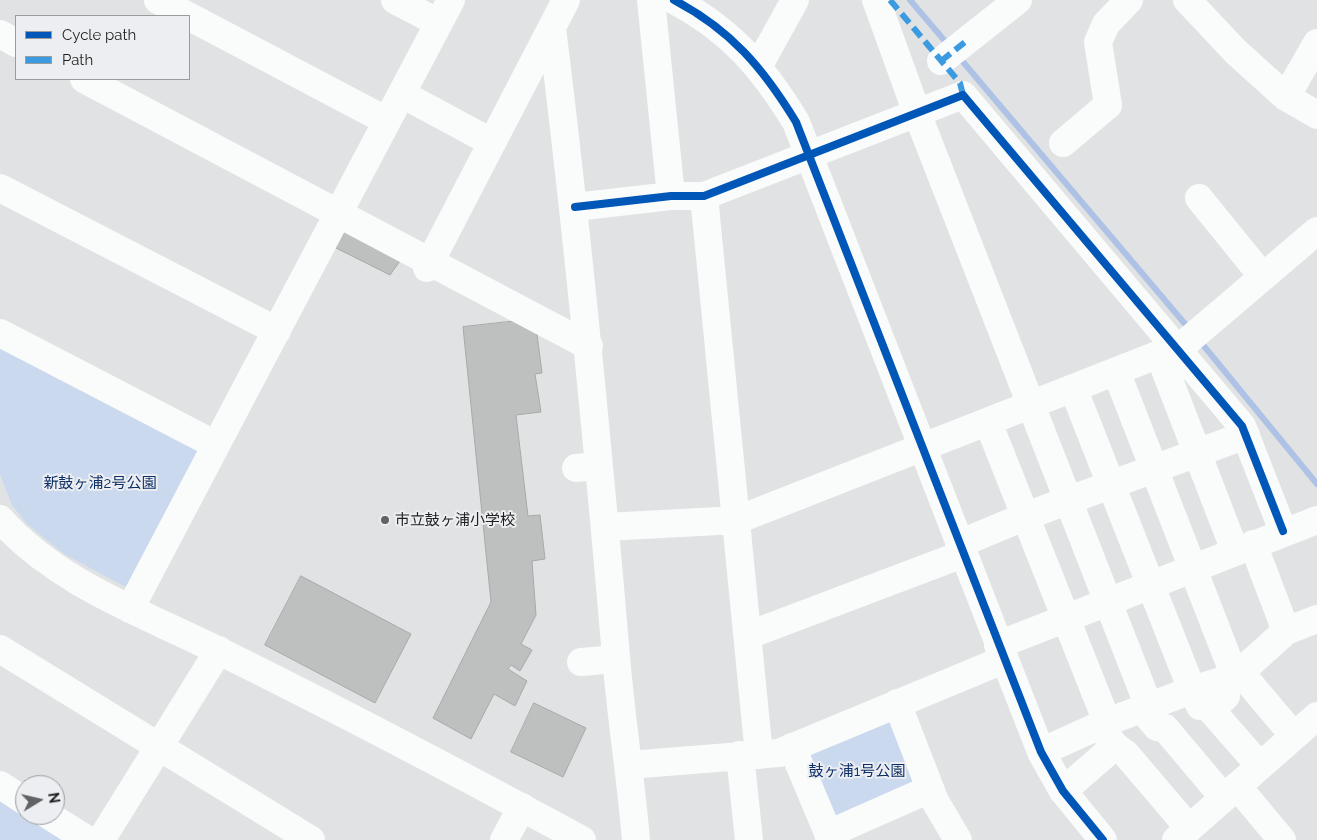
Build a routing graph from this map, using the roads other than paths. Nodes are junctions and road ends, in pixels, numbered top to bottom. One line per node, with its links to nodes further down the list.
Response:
1 (158, 0): 11 (street)
2 (395, 0): 10 (street)
3 (566, 0): 13 (street)
4 (670, 0): 18 (street); 29 (street)
5 (795, 0): 18 (street)
6 (876, 0): 22 (street)
7 (1018, 0): 17 (street)
8 (1130, 0): 26 (street)
9 (1187, 0): 21 (street)
10 (445, 12): 20 (street)
11 (186, 15)
12 (190, 17): 24 (street)
13 (552, 28): 25 (street); 32 (street)
14 (0, 34): 15 (street)
15 (15, 42)
16 (1317, 43): 21 (street)
17 (941, 61)
18 (758, 66): 27 (street)
19 (86, 80): 33 (street)
20 (402, 94): 24 (street); 25 (street)
21 (1286, 97): 23 (street)
22 (917, 113): 27 (street); 40 (street); 43 (street)
23 (1317, 116)
24 (387, 121): 33 (street)
25 (491, 142): 35 (street)
26 (1063, 143)
27 (809, 155): 30 (street); 47 (street)
28 (0, 188): 37 (street)
29 (671, 196): 30 (street); 32 (street)
30 (704, 196): 54 (street)
31 (1199, 198): 36 (street)
32 (574, 207): 39 (street)
33 (337, 213): 35 (street); 37 (street)
34 (1317, 231): 36 (street)
35 (428, 265): 39 (street)
36 (1263, 277): 40 (street)
37 (277, 331): 46 (street)
38 (0, 333): 46 (street)
39 (588, 346): 56 (street)
40 (1173, 348): 41 (street); 45 (street); 48 (street)
41 (1116, 371): 42 (street); 49 (street)
42 (1073, 388): 43 (street); 50 (street)
43 (1031, 404): 44 (street); 51 (street)
44 (988, 422): 47 (street); 52 (street)
45 (1246, 434): 48 (street); 57 (street)
46 (216, 446): 63 (street)
47 (922, 447): 54 (street); 59 (street)
48 (1196, 451): 49 (street); 58 (street)
49 (1154, 468): 50 (street); 60 (street)
50 (1112, 484): 51 (street); 61 (street)
51 (1069, 501): 52 (street); 62 (street)
52 (1026, 516): 59 (street); 64 (street)
53 (0, 519): 63 (street)
54 (737, 520): 56 (street); 67 (street)
55 (1317, 520): 57 (street)
56 (606, 527): 71 (street)
57 (1283, 531): 58 (street)
58 (1244, 547): 60 (street); 66 (street)
59 (961, 549): 67 (street); 70 (street)
60 (1193, 568): 61 (street); 73 (street)
61 (1150, 585): 62 (street); 75 (street)
62 (1107, 601): 64 (street); 77 (street)
63 (130, 608): 69 (street)
64 (1065, 618): 70 (street); 79 (street)
65 (1317, 619): 66 (street)
66 (1286, 631): 73 (street)
67 (749, 635): 83 (street)
68 (0, 649): 80 (street)
69 (219, 650): 80 (street); 91 (street)
70 (1001, 652): 74 (street); 82 (street)
71 (616, 659): 72 (street); 84 (street)
72 (581, 662)
73 (1240, 676): 75 (street); 78 (street)
74 (897, 703): 81 (street); 87 (street)
75 (1205, 703): 77 (street); 85 (street)
76 (1317, 716): 78 (street)
77 (1153, 718): 79 (street); 79 (street); 89 (street)
78 (1294, 736): 85 (street)
79 (1112, 737): 82 (street); 88 (street); 93 (street)
80 (160, 747): 96 (street); 97 (street)
81 (792, 747): 83 (street); 94 (street)
82 (1041, 752): 88 (street)
83 (750, 755): 84 (street); 101 (street)
84 (629, 765): 100 (street)
85 (1259, 765): 89 (street)
86 (0, 785): 90 (street)
87 (930, 789): 94 (street); 102 (street)
88 (1063, 791): 103 (street)
89 (1230, 792): 93 (street); 104 (street)
90 (15, 795)
91 (522, 807): 98 (street); 99 (street)
92 (64, 825): 95 (street)
93 (1183, 834)
94 (829, 837)
95 (88, 840)
96 (102, 840)
97 (311, 840)
98 (504, 840)
99 (582, 840)
100 (636, 840)
101 (749, 840)
102 (958, 840)
103 (1103, 840)
104 (1282, 840)

